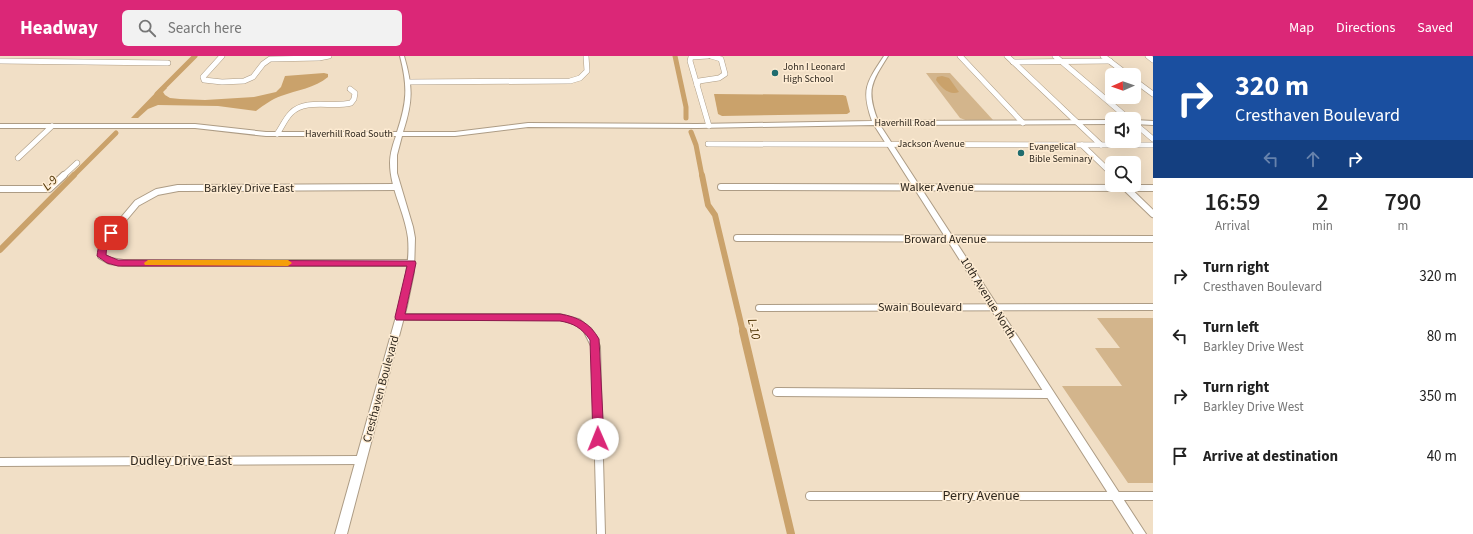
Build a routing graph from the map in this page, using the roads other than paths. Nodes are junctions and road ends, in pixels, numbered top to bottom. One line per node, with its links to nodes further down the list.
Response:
1 (222, 56): 2 (street)
2 (329, 56)
3 (402, 56): 20 (street, Cresthaven Boulevard)
4 (586, 56): 20 (street)
5 (708, 56): 21 (street)
6 (712, 56): 21 (street)
7 (886, 56): 27 (street, 10th Avenue North)
8 (960, 56): 28 (street)
9 (1007, 56): 16 (street)
10 (1055, 56): 17 (street)
11 (1103, 56): 15 (street)
12 (1148, 56): 13 (street)
13 (1153, 60)
14 (0, 61): 18 (street)
15 (1110, 61): 17 (street); 19 (street)
16 (1013, 62): 17 (street); 29 (street)
17 (1062, 62): 25 (street)
18 (168, 63)
19 (1119, 68)
20 (409, 82): 38 (street, Cresthaven Boulevard)
21 (697, 85): 35 (street)
22 (1141, 85): 24 (street)
23 (350, 89): 37 (street)
24 (1153, 94)
25 (1121, 112)
26 (1105, 122): 29 (street, Haverhill Road)
27 (876, 123): 28 (street, Haverhill Road); 35 (street, Haverhill Road); 41 (street, 10th Avenue North)
28 (1022, 123): 29 (street, Haverhill Road)
29 (1077, 123): 43 (street)
30 (1141, 123): 31 (street)
31 (1153, 123)
32 (0, 126): 33 (street, Haverhill Road South)
33 (52, 126): 37 (street, Haverhill Road South); 45 (street)
34 (698, 126): 35 (street, Haverhill Road); 38 (street, Haverhill Road South)
35 (709, 126)
36 (1141, 129): 39 (street)
37 (277, 134): 38 (street, Haverhill Road South)
38 (399, 134): 49 (street, Cresthaven Boulevard)
39 (1153, 139)
40 (708, 144): 41 (street, Jackson Avenue)
41 (888, 144): 42 (street, Jackson Avenue); 51 (street, 10th Avenue North)
42 (1082, 145): 43 (street, Jackson Avenue); 47 (street)
43 (1101, 145): 44 (street, Jackson Avenue)
44 (1153, 145)
45 (18, 158)
46 (77, 163): 54 (street)
47 (1105, 167)
48 (1105, 186): 51 (street, Walker Avenue)
49 (396, 187): 61 (street, Cresthaven Boulevard); 61 (street, Barkley Drive East)
50 (721, 187): 51 (street, Walker Avenue)
51 (917, 187): 59 (street, 10th Avenue North)
52 (1141, 187): 53 (street, Walker Avenue)
53 (1153, 188)
54 (0, 189)
55 (1131, 192): 56 (street)
56 (1150, 207): 57 (street)
57 (1153, 214)
58 (737, 238): 59 (street, Broward Avenue)
59 (950, 239): 60 (street, Broward Avenue); 62 (street, 10th Avenue North)
60 (1153, 239)
61 (412, 263): 65 (street, Cresthaven Boulevard)
62 (994, 307): 63 (street, Swain Boulevard); 64 (street, Swain Boulevard); 67 (street, 10th Avenue North)
63 (1153, 307)
64 (759, 308)
65 (400, 317): 68 (street, Cresthaven Boulevard); 74 (street)
66 (777, 392): 67 (street)
67 (1048, 394): 71 (street, 10th Avenue North)
68 (361, 460): 69 (street, Dudley Drive East); 73 (street, Cresthaven Boulevard)
69 (0, 462)
70 (810, 496): 71 (street, Perry Avenue)
71 (1116, 496): 72 (street, Perry Avenue); 75 (street, 10th Avenue North)
72 (1153, 496)
73 (341, 534)
74 (601, 534)
75 (1140, 534)

